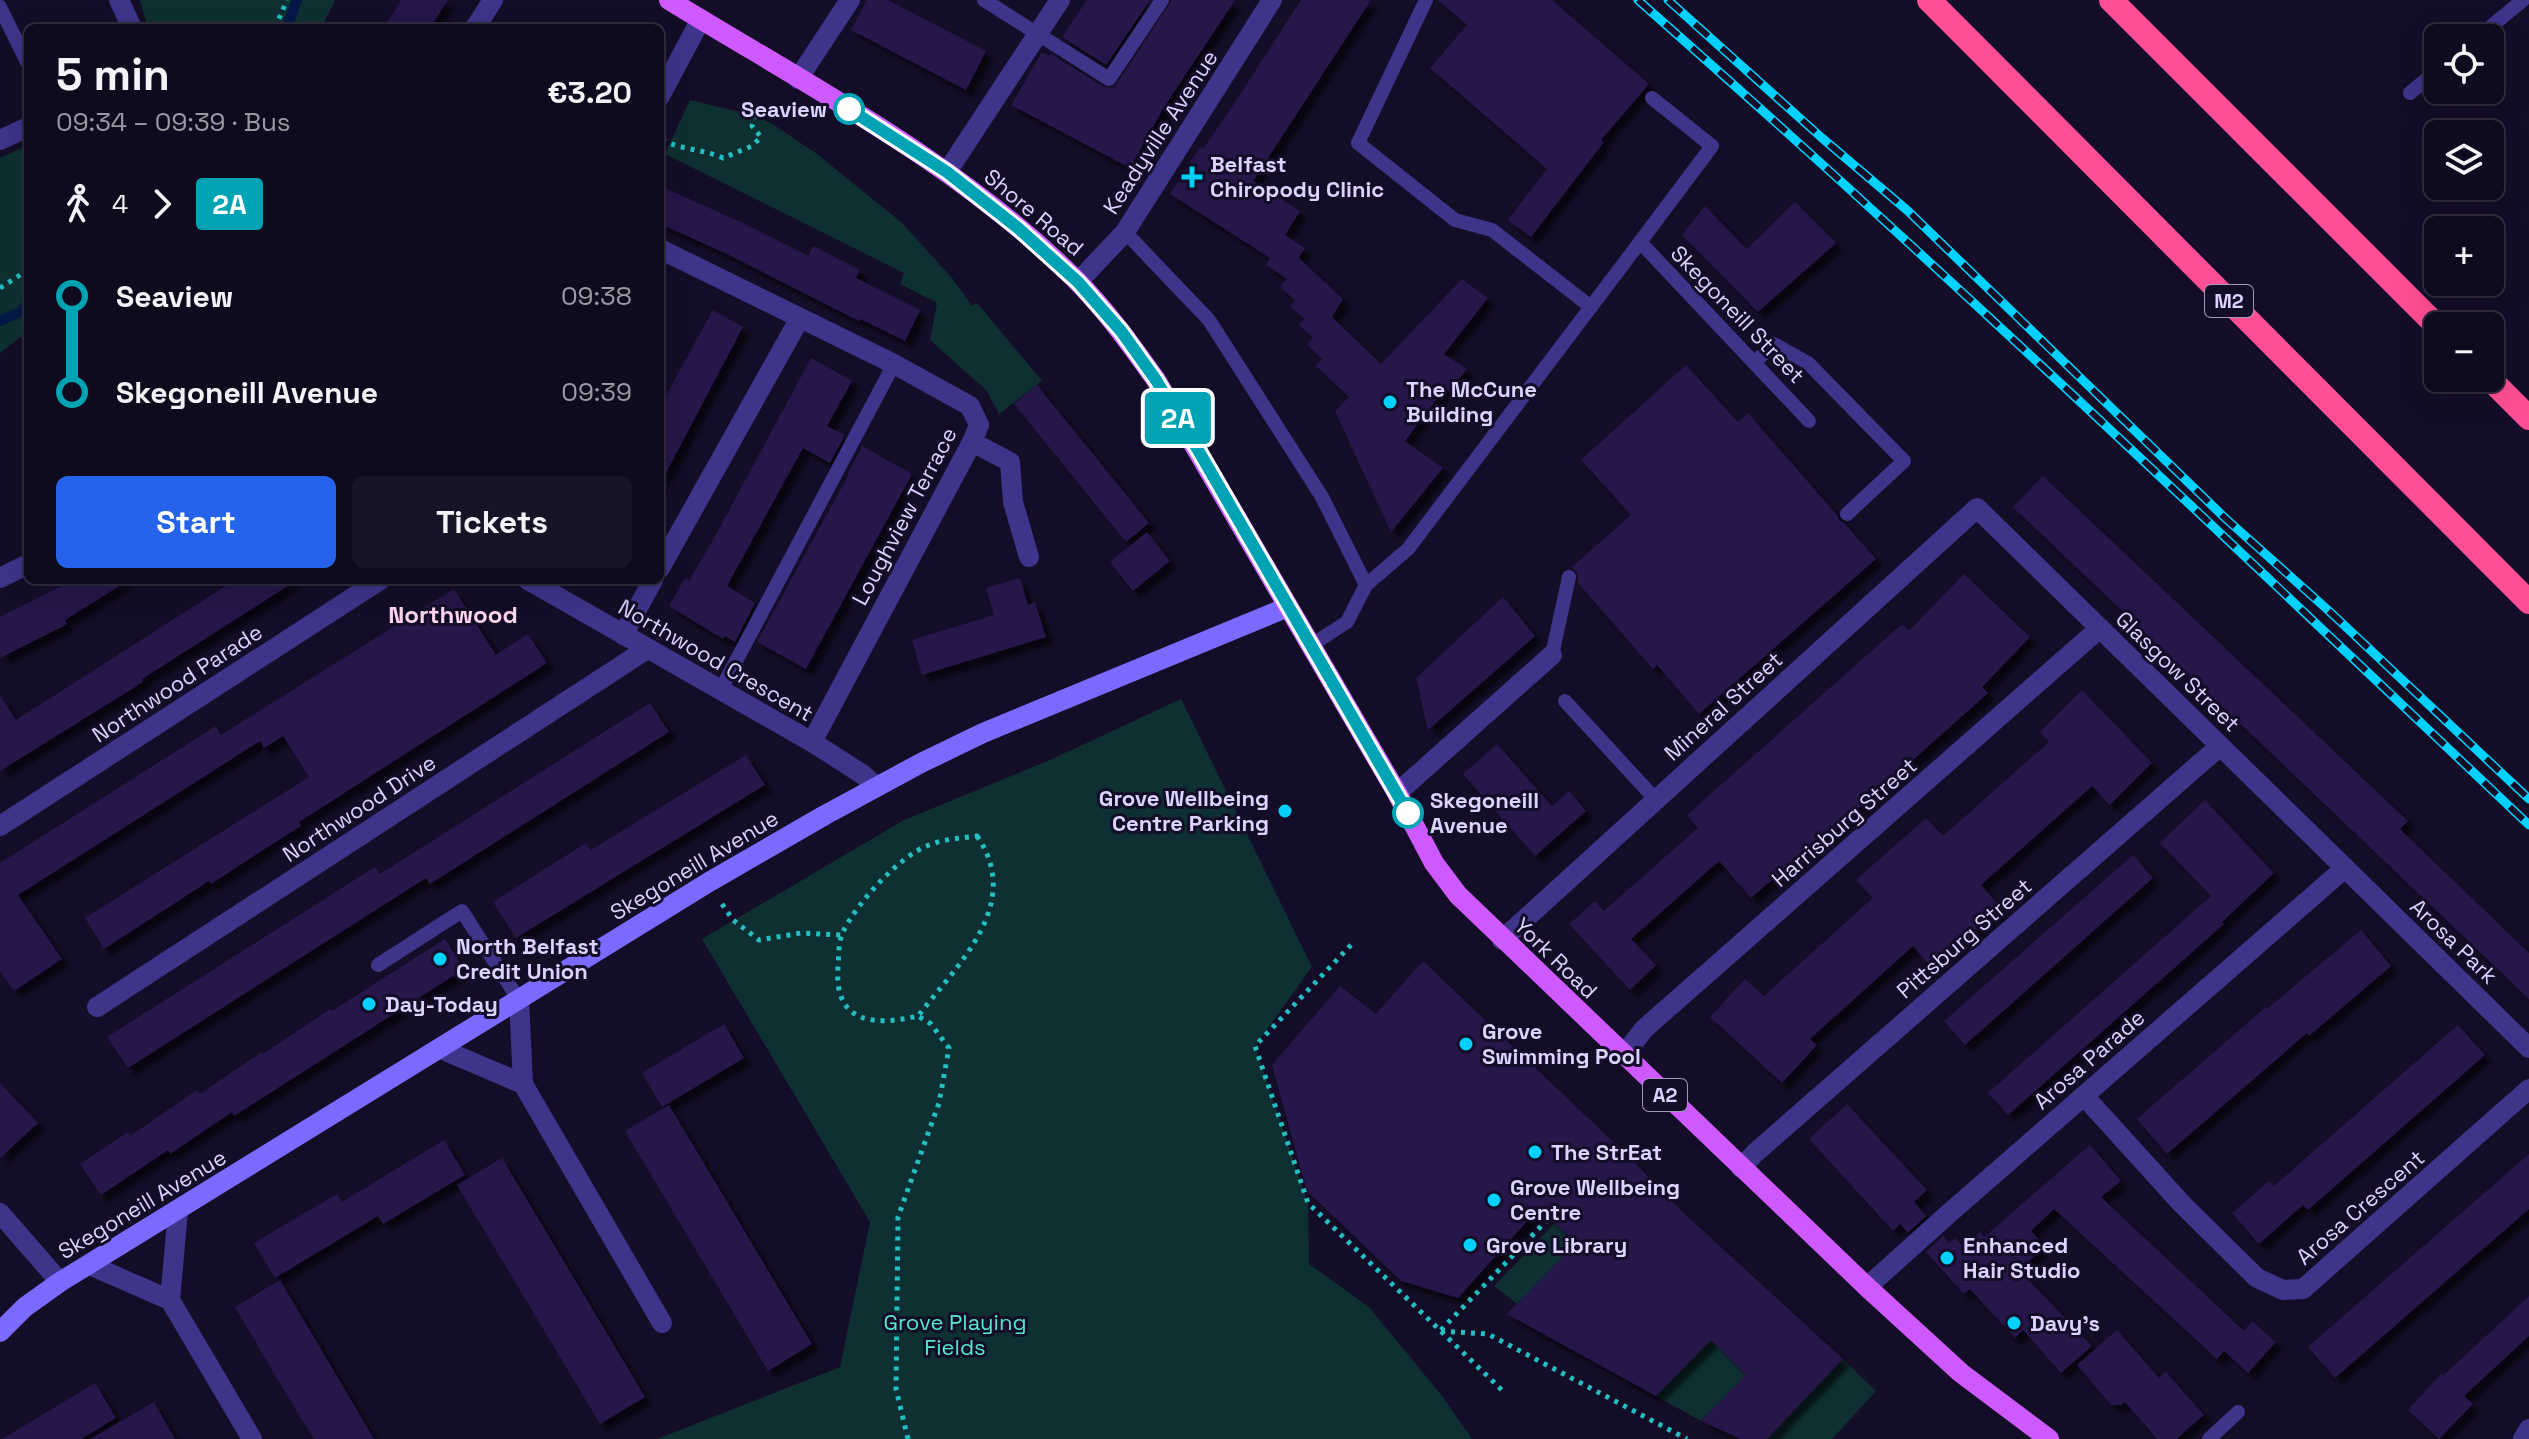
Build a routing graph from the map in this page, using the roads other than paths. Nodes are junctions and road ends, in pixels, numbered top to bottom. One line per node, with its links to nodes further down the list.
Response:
1 (119, 0): 15 (street)
2 (493, 0): 16 (street)
3 (669, 0): 14 (main road, Shore Road / A2)
4 (850, 0): 20 (street)
5 (984, 0): 18 (lane)
6 (1060, 0): 18 (street)
7 (1162, 0): 18 (lane)
8 (1272, 0): 28 (street, Keadyville Avenue)
9 (1426, 0): 32 (lane)
10 (1929, 0): 52 (highway, M2)
11 (2111, 0): 33 (highway)
12 (2523, 0): 17 (lane)
13 (0, 7): 19 (lane)
14 (701, 19): 20 (main road, Shore Road / A2); 22 (street)
15 (130, 24)
16 (478, 24)
17 (2494, 24)
18 (1038, 34): 27 (street)
19 (24, 56)
20 (798, 79): 27 (main road, Shore Road / A2)
21 (2424, 82): 23 (lane)
22 (664, 88)
23 (2410, 93)
24 (1652, 98): 29 (lane)
25 (24, 129): 26 (street)
26 (0, 140)
27 (947, 172): 31 (main road, Shore Road / A2)
28 (1125, 232): 31 (street, Keadyville Avenue); 51 (lane)
29 (1640, 242): 32 (lane, Skegoneill Street); 35 (lane, Skegoneill Street)
30 (664, 251): 34 (street, Loughview Terrace)
31 (1078, 282): 53 (main road, Shore Road / A2)
32 (1591, 307): 51 (lane, Skegoneill Street)
33 (2424, 313)
34 (800, 318): 36 (street, Loughview Terrace); 44 (street)
35 (1754, 363): 39 (lane, Skegoneill Street); 42 (lane)
36 (894, 364): 40 (street, Loughview Terrace); 59 (lane)
37 (2503, 392): 38 (highway)
38 (2529, 418)
39 (1809, 421)
40 (972, 442): 43 (street); 61 (street, Loughview Terrace)
41 (1977, 508): 54 (street, Glasgow Street); 65 (street, Mineral Street)
42 (1847, 514)
43 (1029, 557)
44 (664, 561)
45 (24, 566): 47 (street)
46 (1569, 577): 58 (lane)
47 (0, 578)
48 (374, 584): 66 (street, Northwood Parade)
49 (535, 584): 55 (street, Northwood Crescent)
50 (651, 584): 55 (street)
51 (1366, 585): 56 (lane)
52 (2529, 602)
53 (1288, 607): 56 (main road, York Road / A2); 63 (street, Skegoneill Avenue)
54 (2100, 628): 62 (street, Glasgow Street); 74 (street, Harrisburg Street)
55 (623, 635): 57 (street, Northwood Crescent)
56 (1310, 646): 64 (main road, York Road / A2)
57 (647, 649): 59 (street, Northwood Crescent); 71 (street, Northwood Drive)
58 (1552, 655): 64 (street)
59 (720, 691): 61 (street, Northwood Crescent)
60 (1565, 701): 65 (lane)
61 (812, 742): 63 (street, Northwood Crescent)
62 (2220, 746): 67 (street, Glasgow Street); 78 (street, Pittsburg Street)
63 (877, 787): 70 (street, Skegoneill Avenue)
64 (1397, 793): 68 (main road, York Road / A2)
65 (1656, 800): 68 (street, Mineral Street)
66 (0, 826)
67 (2345, 868): 72 (street, Arosa Park); 77 (street, Arosa Parade)
68 (1502, 940): 74 (main road, York Road / A2)
69 (378, 965): 70 (lane)
70 (519, 1000): 73 (street, Skegoneill Avenue); 75 (street)
71 (97, 1007)
72 (2529, 1048)
73 (441, 1049): 75 (street); 79 (street, Skegoneill Avenue)
74 (1623, 1056): 78 (main road, York Road / A2)
75 (523, 1084): 85 (street)
76 (2529, 1089): 77 (street, Arosa Crescent)
77 (2084, 1096): 83 (street, Arosa Parade)
78 (1741, 1168): 83 (main road, York Road / A2)
79 (178, 1211): 81 (street, Skegoneill Avenue); 84 (street)
80 (0, 1213): 82 (street)
81 (90, 1265): 82 (street, Skegoneill Avenue); 84 (street)
82 (60, 1282): 86 (street, Skegoneill Avenue)
83 (1867, 1287): 90 (main road, York Road / A2)
84 (170, 1300): 89 (street)
85 (662, 1323)
86 (0, 1332)
87 (2238, 1412): 91 (lane)
88 (2529, 1429): 92 (street)
89 (252, 1439)
90 (2049, 1439)
91 (2209, 1439)
92 (2523, 1439)

